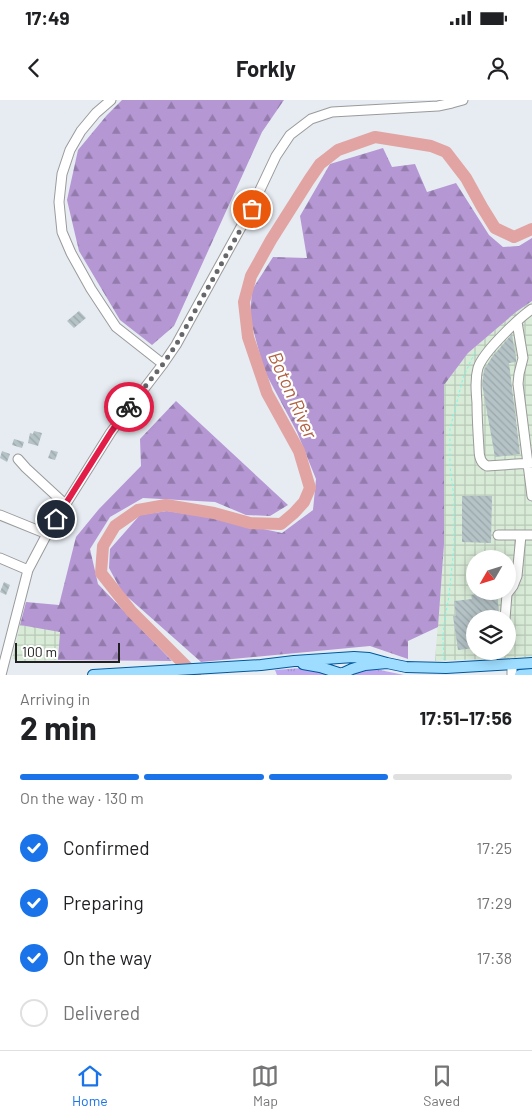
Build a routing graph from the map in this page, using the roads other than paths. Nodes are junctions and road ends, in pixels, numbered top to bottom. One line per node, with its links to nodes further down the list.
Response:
1 (111, 100): 6 (street)
2 (462, 100): 6 (street)
3 (532, 309): 4 (street)
4 (517, 322): 5 (street); 8 (street)
5 (528, 357): 8 (street)
6 (163, 364): 10 (street)
7 (18, 459): 10 (street)
8 (530, 463): 9 (street)
9 (532, 496)
10 (66, 504): 12 (street)
11 (0, 515): 12 (street)
12 (47, 534): 17 (street)
13 (498, 534): 14 (street)
14 (522, 535): 15 (street); 18 (street)
15 (532, 535)
16 (0, 558): 17 (street)
17 (28, 570): 25 (street)
18 (506, 610)
19 (277, 663): 20 (main road); 22 (main road); 28 (main road)
20 (387, 663): 23 (main road); 28 (main road)
21 (532, 664): 23 (main road)
22 (261, 665): 26 (main road); 27 (main road)
23 (512, 670)
24 (532, 674): 29 (main road)
25 (1, 675)
26 (93, 675)
27 (269, 675)
28 (342, 675)
29 (520, 675)

